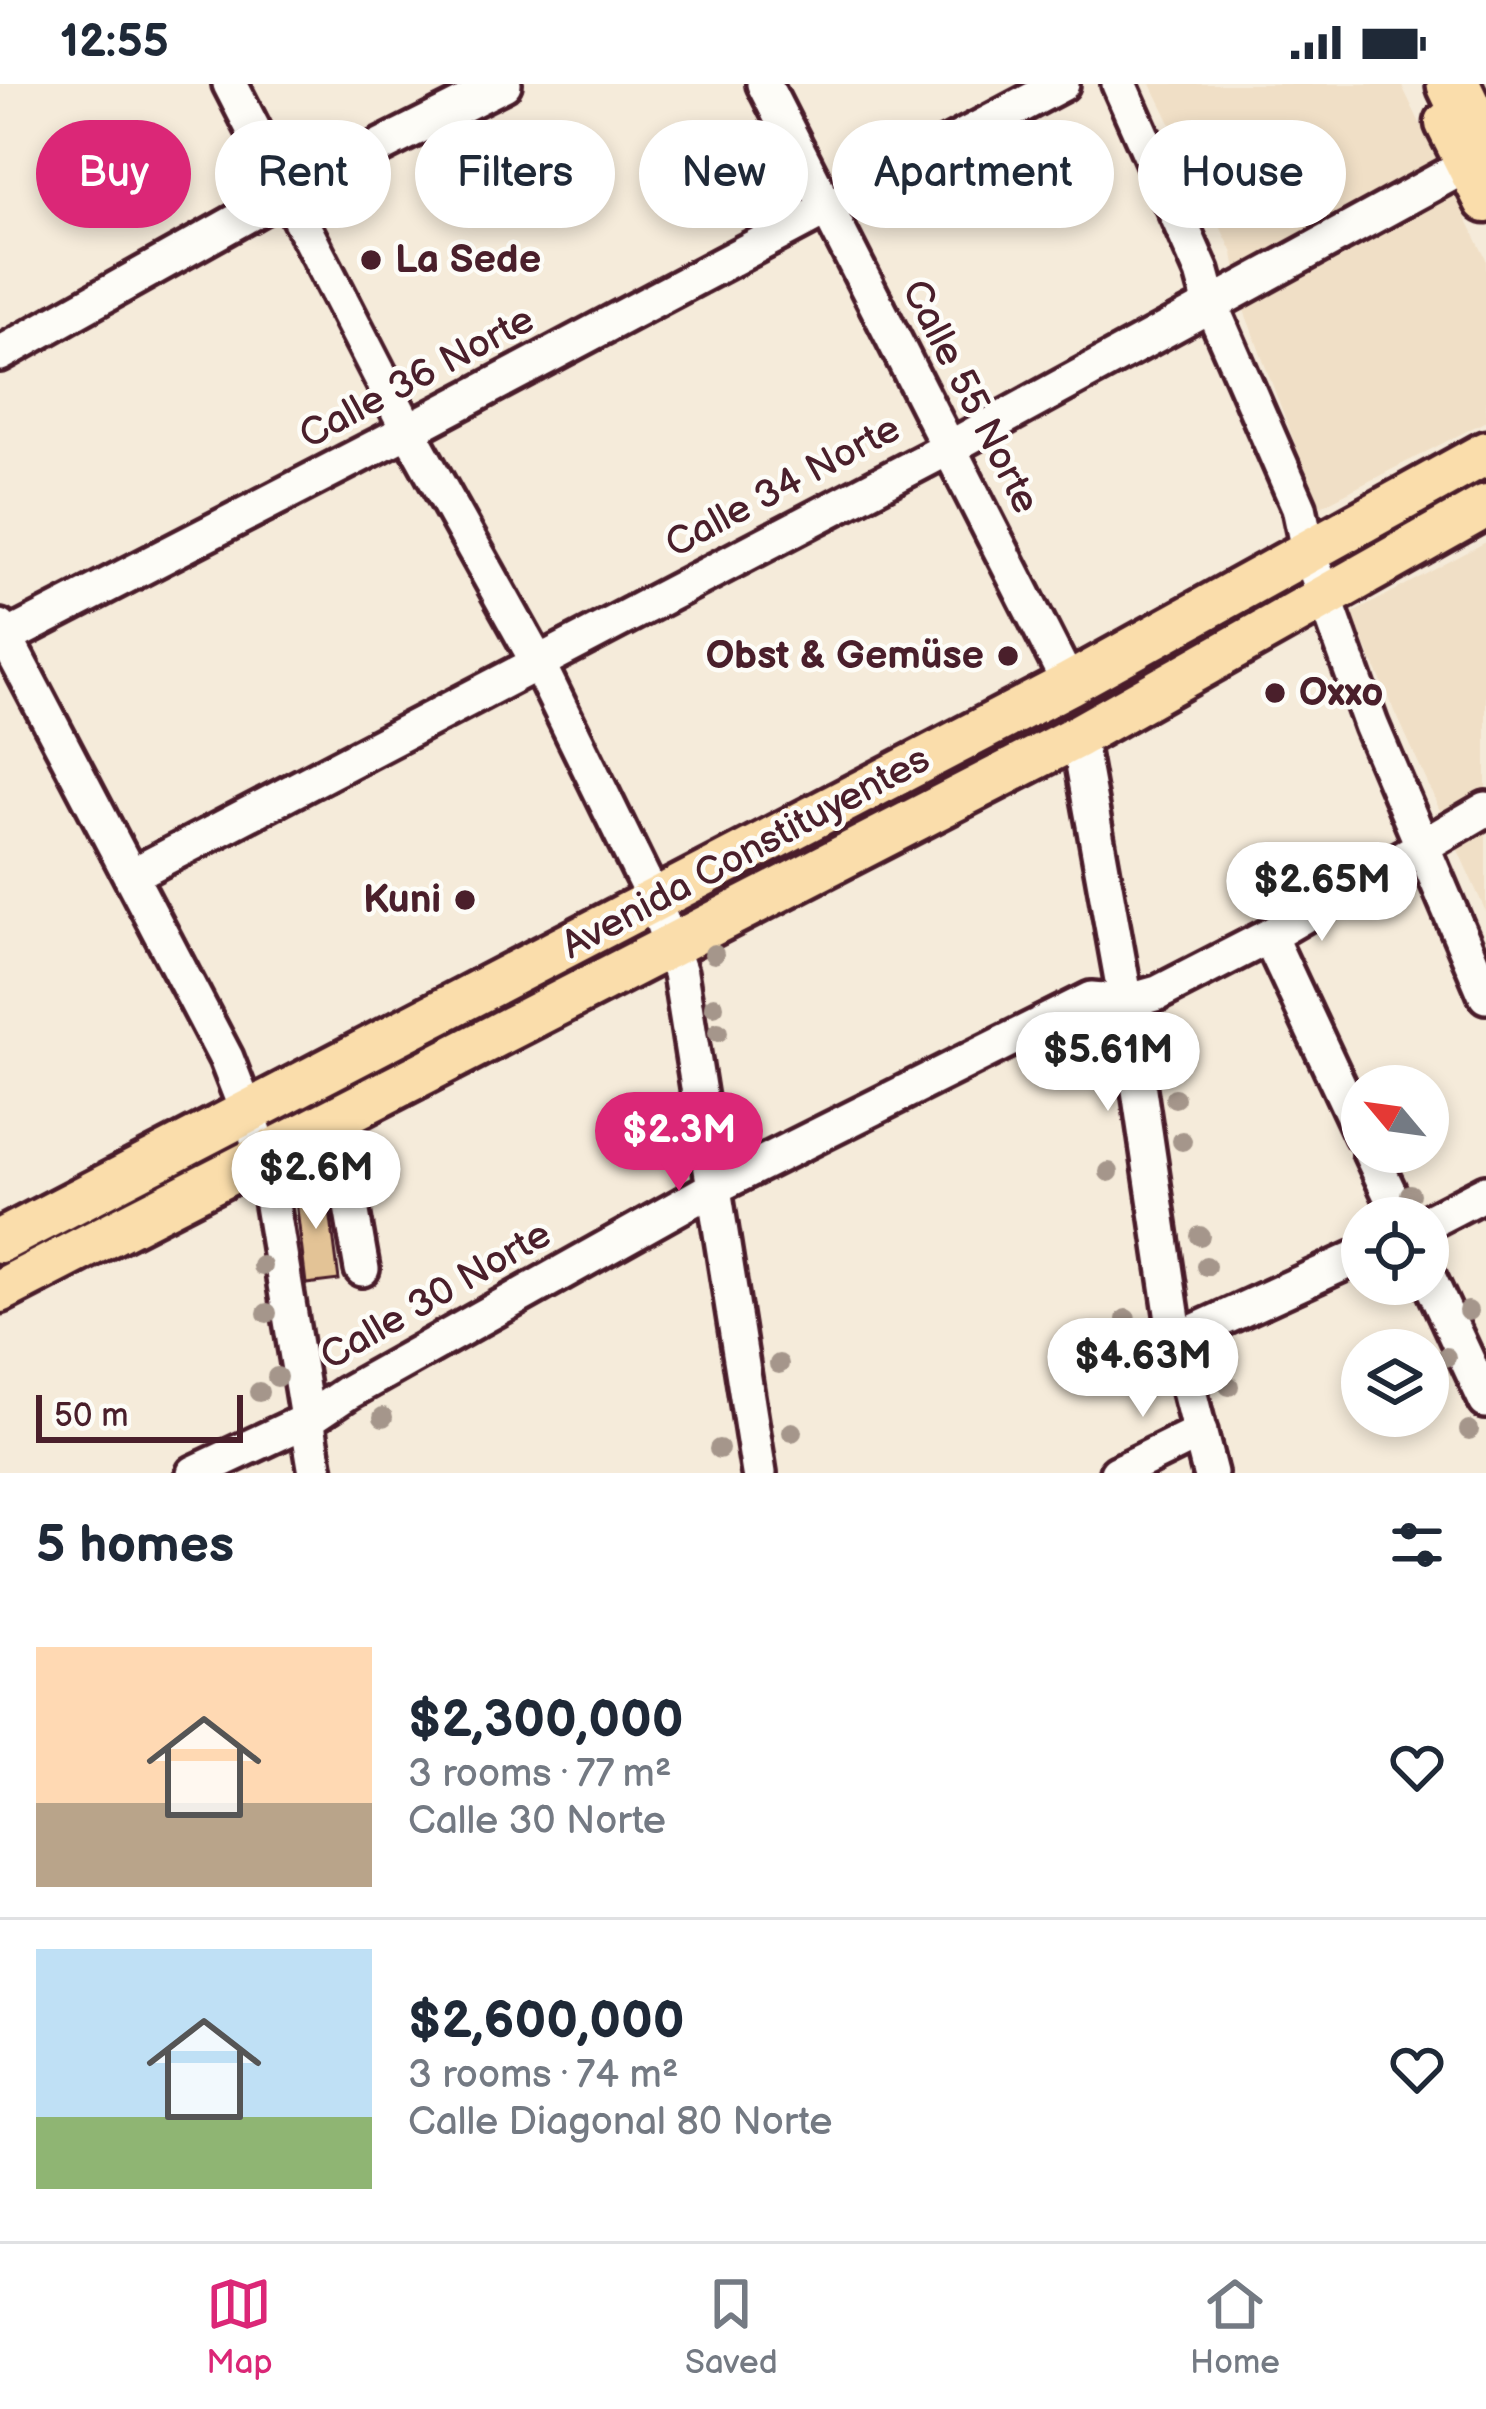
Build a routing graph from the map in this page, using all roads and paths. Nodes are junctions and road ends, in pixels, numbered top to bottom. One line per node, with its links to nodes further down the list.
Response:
1 (230, 84): 8 (street)
2 (504, 84): 9 (street)
3 (764, 84): 11 (street, Calle 55 Norte)
4 (1061, 84): 11 (street, Calle 36 Norte)
5 (1119, 84): 14 (street)
6 (1429, 84): 10 (main road)
7 (1453, 84): 10 (highway)
8 (248, 120)
9 (391, 140)
10 (1480, 173): 14 (street, Calle 34 Norte)
11 (829, 209): 16 (street, Calle 36 Norte); 17 (street, Calle 55 Norte)
12 (223, 228): 15 (street)
13 (304, 228): 16 (street)
14 (1211, 305): 17 (street, Calle 34 Norte); 20 (street)
15 (0, 353)
16 (408, 430): 22 (street, Calle 36 Norte); 23 (street)
17 (947, 448): 23 (street, Calle 34 Norte); 24 (street, Calle 55 Norte)
18 (1486, 453): 20 (main road, Avenida Constituyentes)
19 (1486, 506): 21 (main road, Avenida Constituyentes)
20 (1308, 550): 21 (street); 24 (main road, Avenida Constituyentes)
21 (1325, 594): 25 (main road, Avenida Constituyentes); 27 (street)
22 (2, 635): 28 (street)
23 (538, 663): 28 (street, Calle 34 Norte); 29 (street)
24 (1069, 684): 29 (main road, Avenida Constituyentes)
25 (1078, 736): 31 (main road, Avenida Constituyentes); 33 (street)
26 (1486, 809): 27 (street, Calle 30 Norte)
27 (1422, 845): 30 (street, Calle 30 Norte); 32 (street)
28 (132, 875): 35 (street)
29 (655, 902): 31 (street); 35 (main road, Avenida Constituyentes)
30 (1269, 936): 33 (street, Calle 30 Norte); 34 (street)
31 (669, 946): 36 (main road, Avenida Constituyentes); 38 (street)
32 (1486, 996)
33 (1126, 1002): 38 (street, Calle 30 Norte); 46 (street)
34 (1341, 1090)
35 (249, 1109): 37 (street); 41 (main road, Avenida Constituyentes)
36 (336, 1121): 37 (main road, Avenida Constituyentes); 43 (street)
37 (264, 1156): 44 (main road, Avenida Constituyentes); 48 (street)
38 (713, 1188): 48 (street, Calle 30 Norte); 52 (street)
39 (1486, 1192): 40 (street)
40 (1449, 1211)
41 (0, 1241)
42 (1341, 1265): 46 (street)
43 (362, 1269)
44 (0, 1291)
45 (1441, 1305): 47 (street)
46 (1176, 1340): 49 (street)
47 (1486, 1401)
48 (307, 1420): 50 (street, Calle 30 Norte); 51 (street)
49 (1200, 1432): 53 (street); 54 (street)
50 (194, 1473)
51 (316, 1473)
52 (758, 1473)
53 (1117, 1473)
54 (1210, 1473)

